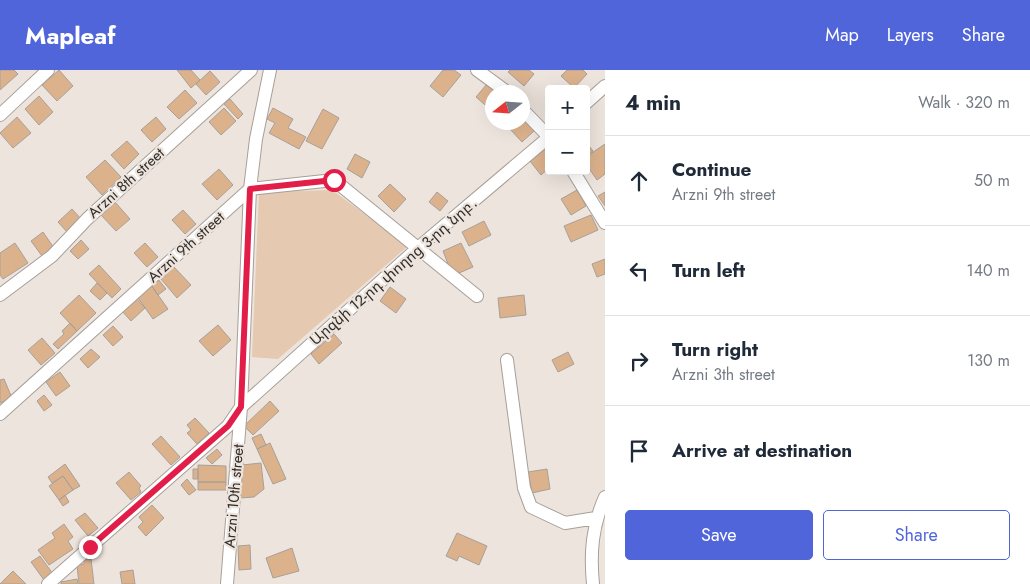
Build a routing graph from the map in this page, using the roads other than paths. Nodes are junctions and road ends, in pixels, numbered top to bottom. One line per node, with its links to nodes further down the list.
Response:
1 (48, 70): 8 (street)
2 (251, 70): 16 (street, Arzni 8th street)
3 (270, 70): 13 (street, Arzni 10th street)
4 (478, 70): 5 (street)
5 (498, 85)
6 (605, 86): 7 (street)
7 (590, 99)
8 (0, 115)
9 (530, 117): 10 (street)
10 (545, 133)
11 (545, 140): 15 (street, Արզնի 12-րդ փողոց 3-րդ նրբ․)
12 (575, 175): 14 (street)
13 (250, 189): 15 (street); 19 (street, Arzni 10th street); 20 (street, Arzni 9th street)
14 (605, 223)
15 (419, 247): 17 (street); 19 (street, Արզնի 12-րդ փողոց 3-րդ նրբ․)
16 (0, 295)
17 (477, 296)
18 (507, 360): 22 (street)
19 (241, 407): 23 (street, Արզնի 12-րդ փողոց 3-րդ նրբ․); 24 (street, Arzni 10th street)
20 (0, 414)
21 (605, 497): 22 (street)
22 (596, 518): 25 (street)
23 (48, 584)
24 (226, 584)
25 (593, 584)

